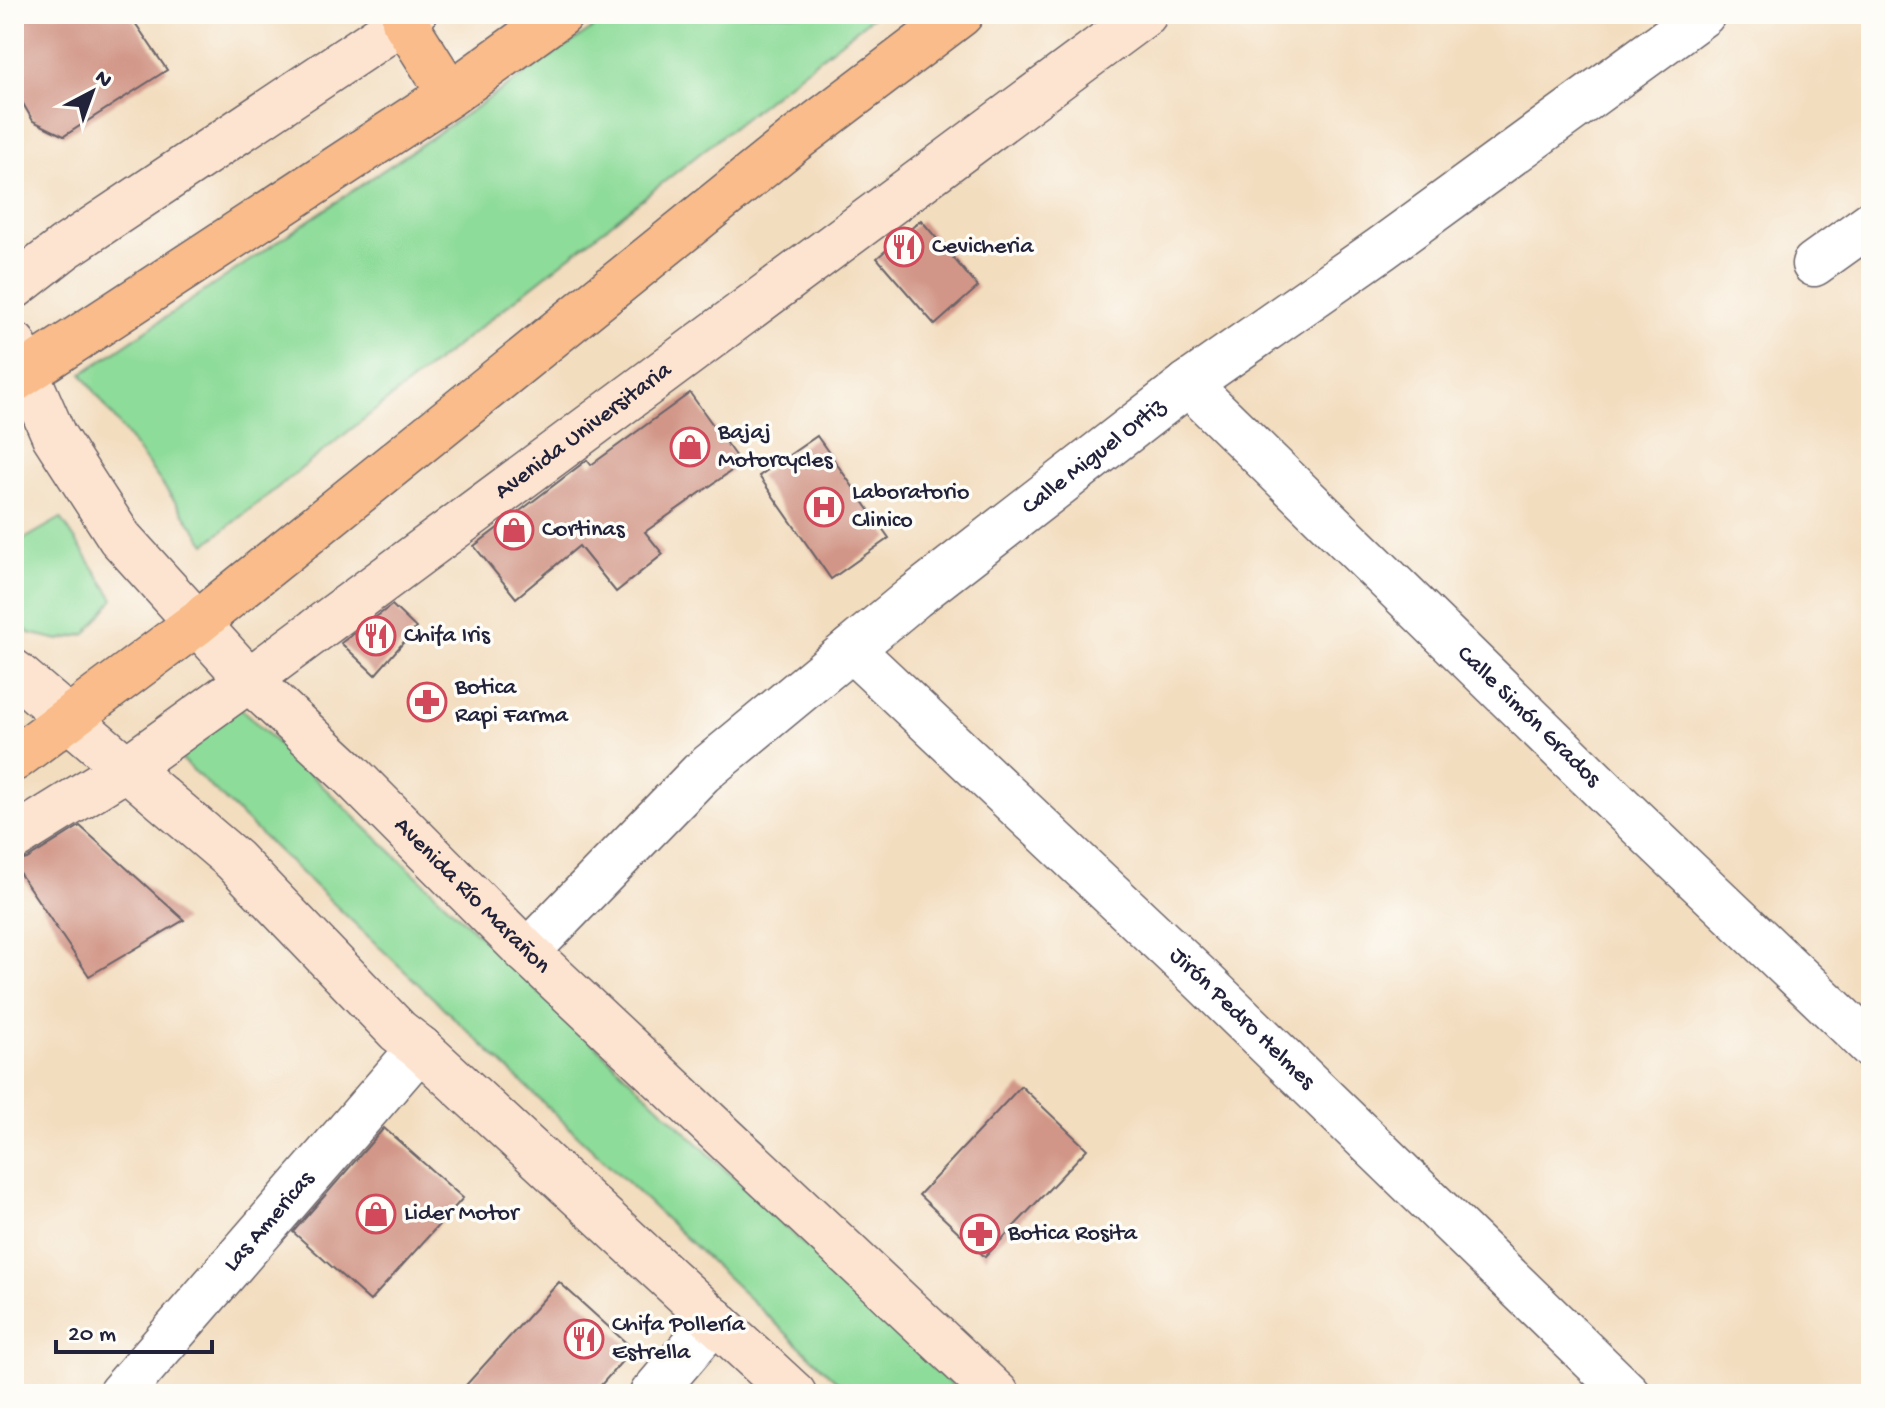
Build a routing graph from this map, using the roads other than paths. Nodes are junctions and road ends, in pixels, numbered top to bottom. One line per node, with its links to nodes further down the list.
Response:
1 (561, 14): 6 (main road)
2 (961, 14): 12 (main road)
3 (1145, 14): 15 (main road, Avenida Universitaria)
4 (1703, 14): 11 (street, Calle Miguel Ortiz)
5 (409, 18): 6 (main road); 9 (main road)
6 (450, 94): 10 (main road)
7 (1871, 223): 8 (street)
8 (1814, 264)
9 (14, 287)
10 (18, 365): 12 (main road, Avenida Río Marañon)
11 (1188, 384): 13 (street, Calle Miguel Ortiz); 21 (street, Calle Simón Grados)
12 (198, 622): 15 (main road, Avenida Río Marañon); 16 (main road)
13 (851, 649): 20 (street, Calle Miguel Ortiz); 28 (street, Jirón Pedro Helmes)
14 (14, 672): 16 (main road)
15 (249, 680): 18 (main road, Avenida Universitaria); 20 (main road, Avenida Río Marañon)
16 (70, 719): 17 (main road); 18 (main road)
17 (14, 759)
18 (128, 767): 19 (main road, Avenida Universitaria); 22 (main road)
19 (14, 838)
20 (527, 952): 27 (main road, Avenida Río Marañon)
21 (1871, 1046)
22 (420, 1048): 23 (main road); 24 (street, Las Americas)
23 (715, 1320): 25 (street); 26 (main road)
24 (120, 1394)
25 (652, 1394)
26 (794, 1394)
27 (997, 1394)
28 (1628, 1394)

